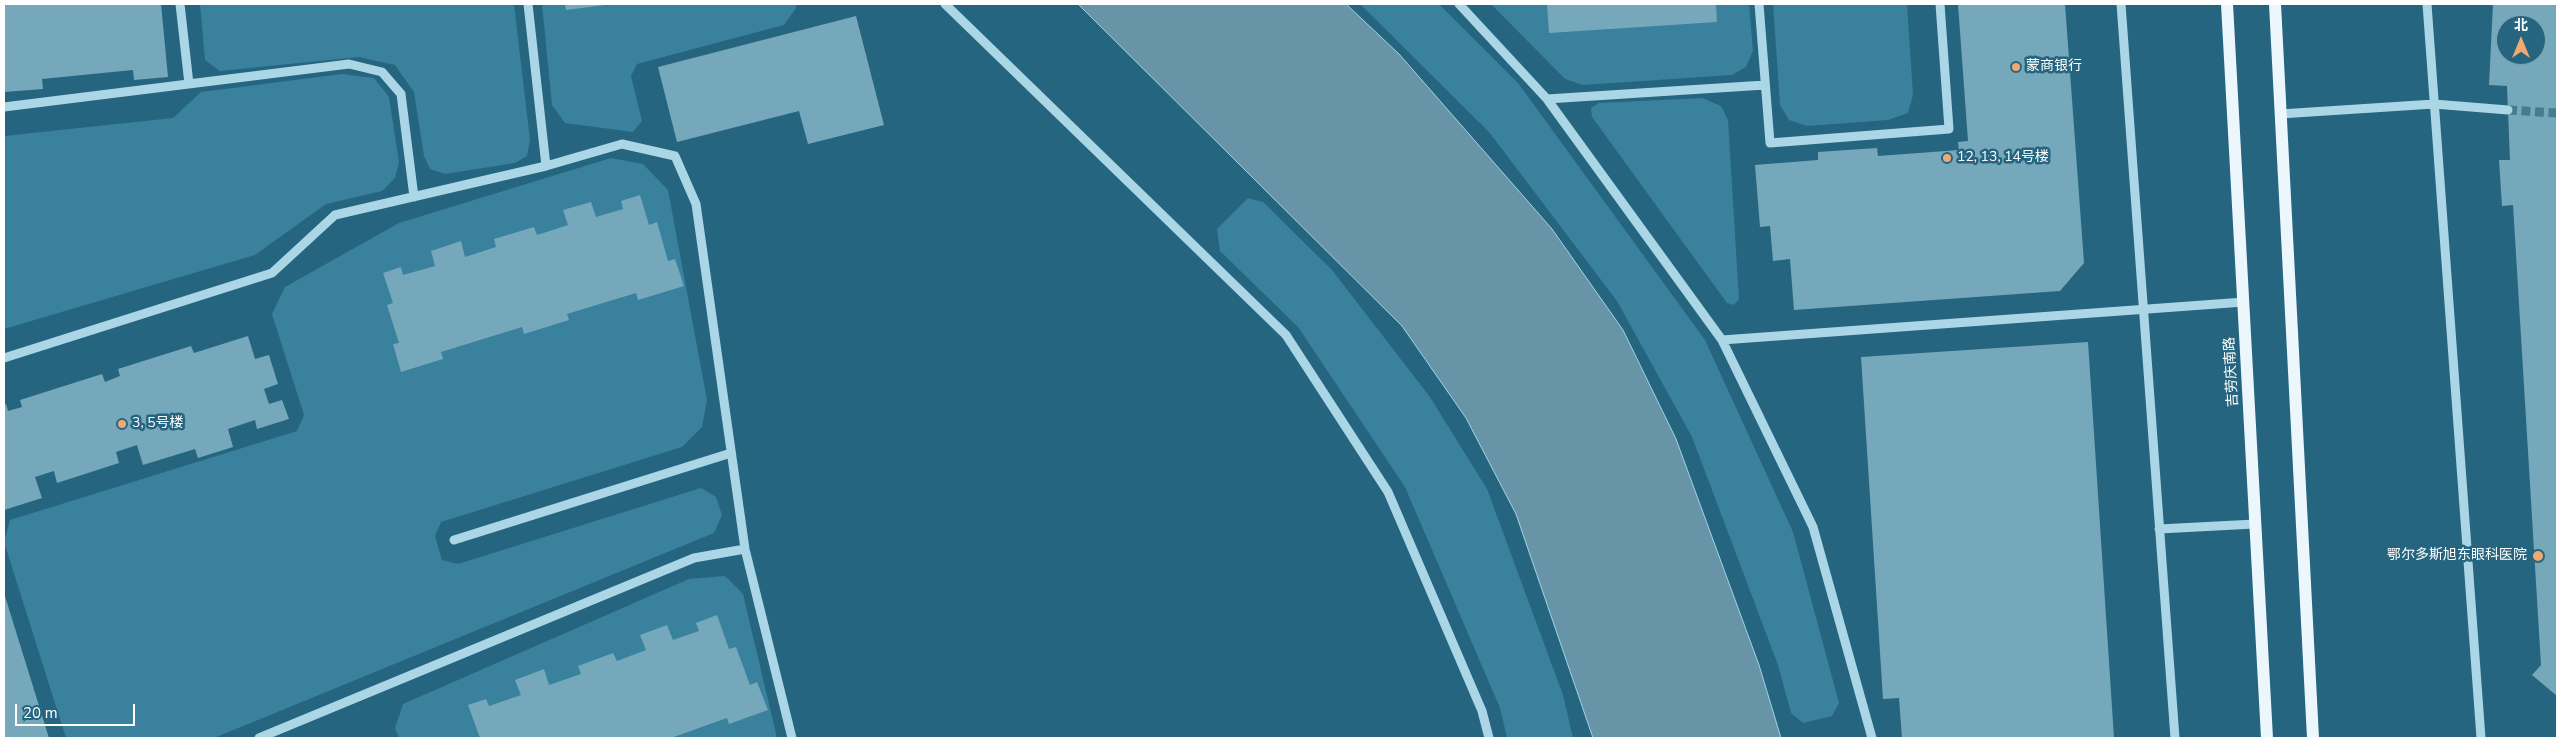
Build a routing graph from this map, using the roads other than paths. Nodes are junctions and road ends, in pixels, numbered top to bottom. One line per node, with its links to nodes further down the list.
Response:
1 (180, 4): 11 (lane)
2 (528, 4): 18 (lane)
3 (945, 4): 31 (lane)
4 (1459, 4): 13 (lane)
5 (1759, 4): 12 (lane)
6 (1940, 4): 12 (lane)
7 (2120, 4): 21 (lane)
8 (2227, 4): 20 (main road, 吉劳庆南路)
9 (2274, 4): 17 (main road)
10 (2427, 4): 14 (lane)
11 (189, 84): 15 (lane); 19 (lane)
12 (1766, 85): 13 (lane)
13 (1547, 98): 22 (lane)
14 (2434, 104): 16 (lane); 17 (lane); 36 (lane)
15 (4, 107)
16 (2508, 110)
17 (2280, 114): 35 (main road)
18 (546, 166): 19 (lane); 24 (lane)
19 (414, 197): 23 (lane)
20 (2244, 302): 21 (lane); 25 (main road, 吉劳庆南路)
21 (2143, 309): 22 (lane); 26 (lane)
22 (1722, 340): 32 (lane)
23 (4, 358)
24 (731, 453): 27 (lane); 28 (lane)
25 (2255, 524): 26 (lane); 34 (main road, 吉劳庆南路)
26 (2159, 529): 33 (lane)
27 (454, 540)
28 (745, 549): 29 (lane); 30 (lane)
29 (258, 738)
30 (792, 738)
31 (1489, 738)
32 (1872, 738)
33 (2175, 738)
34 (2267, 738)
35 (2313, 738)
36 (2481, 738)

